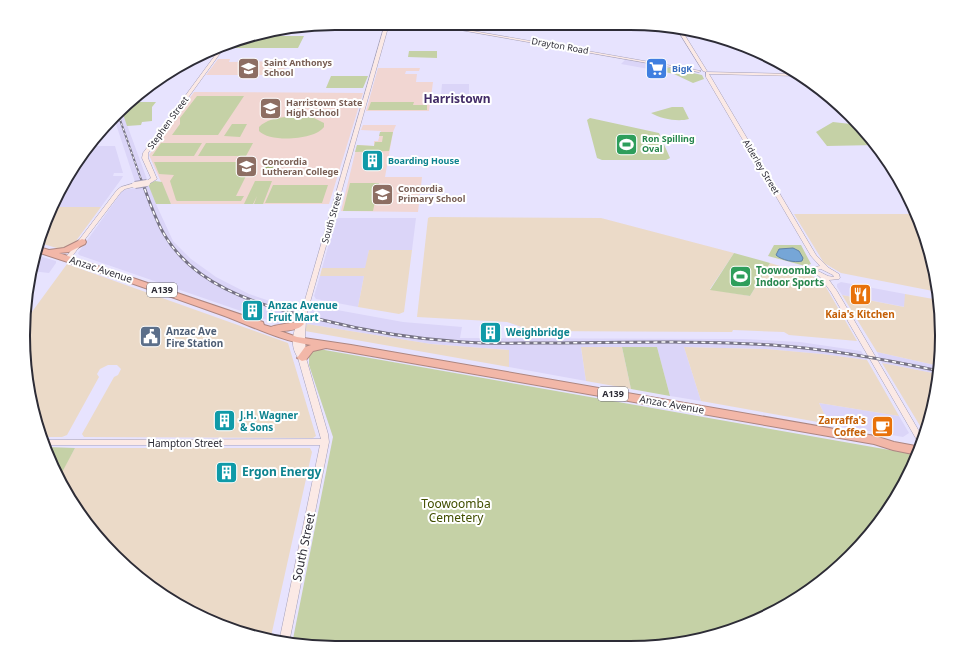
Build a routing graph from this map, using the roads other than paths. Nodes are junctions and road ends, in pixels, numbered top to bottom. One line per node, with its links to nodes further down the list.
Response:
1 (385, 30): 17 (street, South Street)
2 (463, 30): 5 (street, Drayton Road)
3 (682, 35): 5 (street, Alderley Street)
4 (218, 53): 7 (street, Stephen Street, bridge)
5 (703, 72): 6 (street, Drayton Road); 10 (street, Alderley Street)
6 (790, 76)
7 (82, 242): 8 (highway); 11 (street, Stephen Street)
8 (42, 250)
9 (42, 251): 11 (highway, Anzac Avenue / A139)
10 (814, 256): 12 (street, Alderley Street); 13 (street, Alderley Street)
11 (68, 258): 18 (highway, Anzac Avenue / A139)
12 (816, 268): 13 (street); 14 (street)
13 (826, 268): 15 (street, Alderley Street)
14 (822, 276): 15 (street); 16 (street)
15 (834, 279): 16 (street)
16 (834, 291): 24 (street)
17 (301, 322): 19 (highway); 20 (street, South Street)
18 (254, 323): 19 (highway, Anzac Avenue / A139); 20 (highway, Anzac Avenue / A139)
19 (275, 328): 20 (highway, Anzac Avenue / A139)
20 (298, 338): 21 (highway, Anzac Avenue / A139); 22 (highway, Anzac Avenue / A139); 23 (street, South Street)
21 (328, 345): 22 (highway, Anzac Avenue / A139); 23 (highway)
22 (351, 348): 25 (highway, Anzac Avenue / A139)
23 (302, 358): 27 (street, South Street)
24 (918, 436)
25 (874, 440): 28 (highway, Anzac Avenue / A139); 29 (highway, Anzac Avenue / A139)
26 (49, 442): 27 (street, Hampton Street)
27 (325, 442): 30 (street, South Street)
28 (915, 445)
29 (913, 449)
30 (285, 636)

